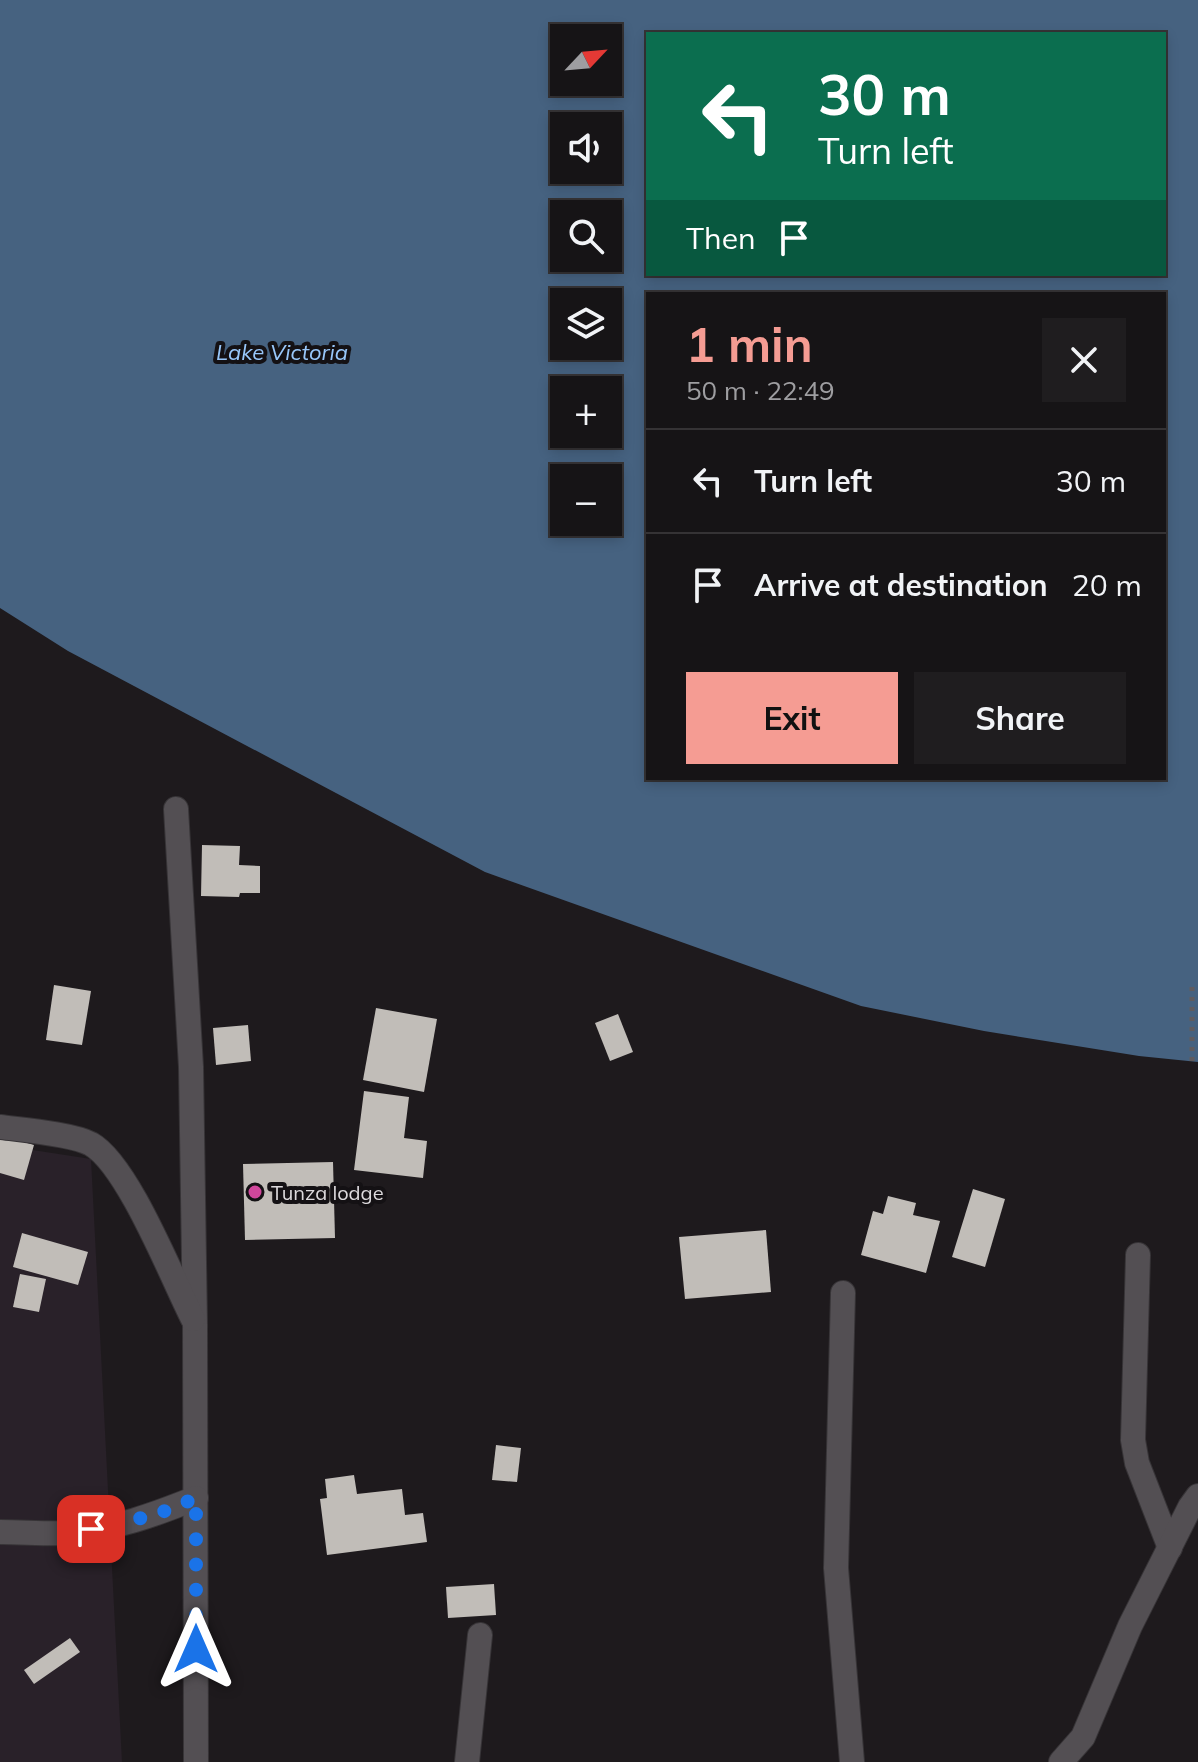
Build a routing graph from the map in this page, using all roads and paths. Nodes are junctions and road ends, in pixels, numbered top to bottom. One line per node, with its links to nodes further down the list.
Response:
1 (176, 809): 7 (street)
2 (1192, 987): 3 (path)
3 (1192, 1061)
4 (0, 1127): 7 (street)
5 (1138, 1255): 11 (street)
6 (843, 1293): 15 (street)
7 (195, 1325): 9 (street)
8 (1198, 1496): 11 (street)
9 (196, 1498): 10 (street); 13 (street)
10 (0, 1532)
11 (1170, 1548): 16 (street)
12 (480, 1635): 14 (street)
13 (196, 1762)
14 (467, 1762)
15 (852, 1762)
16 (1061, 1762)

